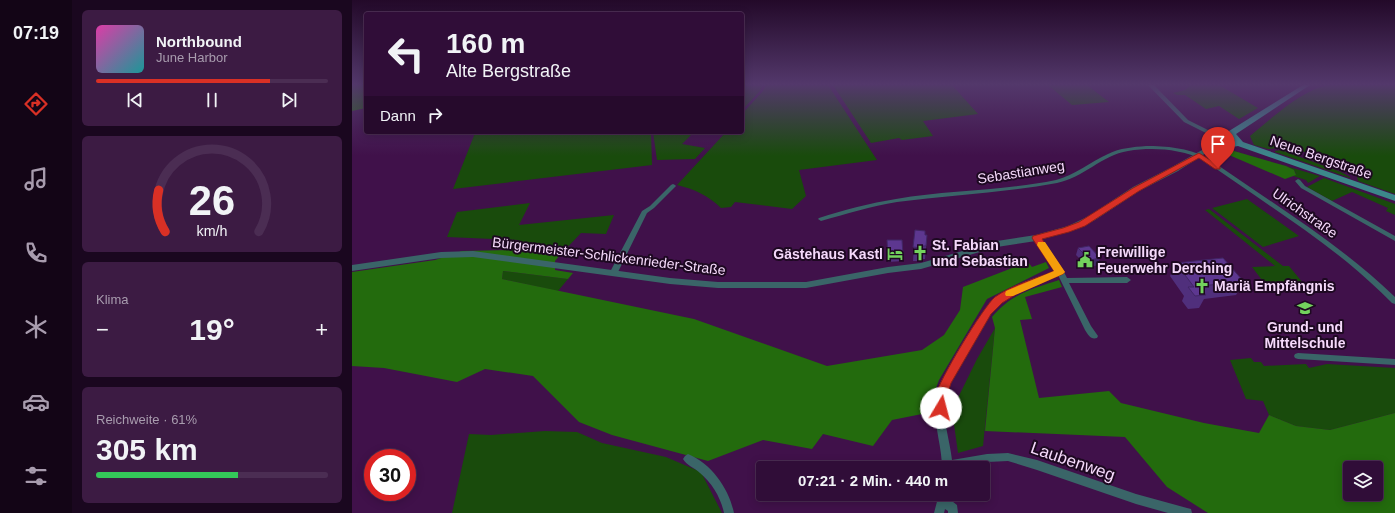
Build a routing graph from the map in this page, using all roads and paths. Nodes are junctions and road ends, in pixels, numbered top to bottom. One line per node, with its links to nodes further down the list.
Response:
1 (1174, 109): 3 (street)
2 (1268, 109): 4 (main road)
3 (1212, 134): 4 (main road); 5 (main road)
4 (1230, 134): 6 (main road)
5 (1218, 143): 6 (main road, Neue Bergstraße); 7 (street, Bürgermeister-Schlickenrieder-Straße)
6 (1238, 144): 10 (main road, Neue Bergstraße)
7 (1199, 155): 11 (street, Sebastianweg); 12 (street, Bürgermeister-Schlickenrieder-Straße); 19 (street, Ulrichstraße)
8 (1298, 181): 13 (street, Ulrichstraße)
9 (673, 186): 15 (street)
10 (1395, 198)
11 (821, 219)
12 (1036, 238): 15 (street, Bürgermeister-Schlickenrieder-Straße); 16 (street)
13 (1395, 239)
14 (352, 268): 15 (street, Bürgermeister-Schlickenrieder-Straße)
15 (614, 272)
16 (1060, 272): 18 (street); 24 (street)
17 (1128, 280): 18 (street)
18 (1065, 281): 20 (street)
19 (1394, 299)
20 (1094, 336)
21 (1298, 356): 22 (street)
22 (1395, 362)
23 (688, 459): 28 (street)
24 (946, 461)
25 (974, 461): 31 (street, Laubenweg)
26 (943, 501): 29 (street)
27 (947, 501): 30 (street)
28 (729, 513)
29 (940, 513)
30 (953, 513)
31 (1187, 513)

